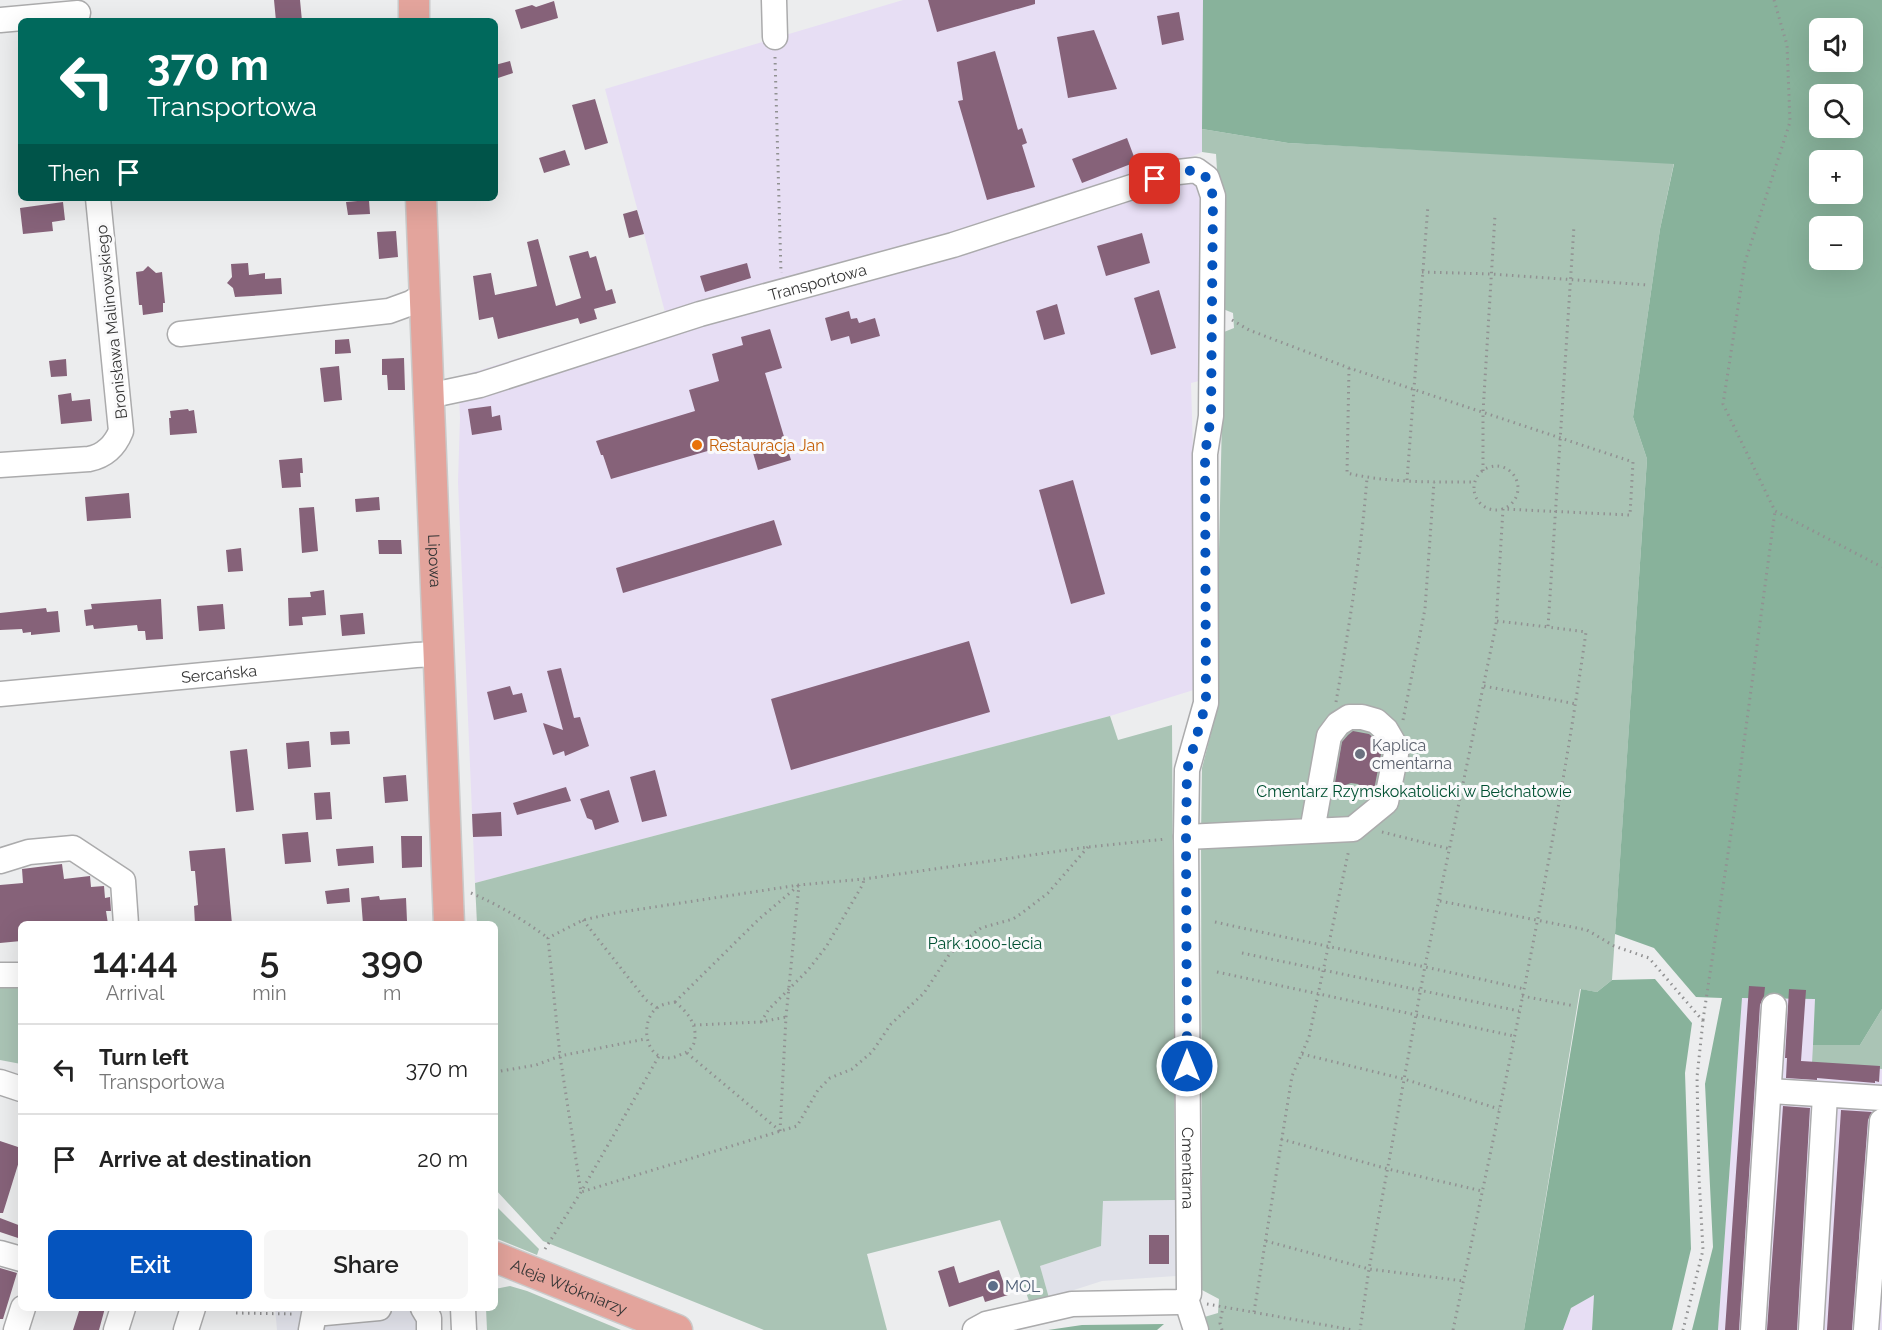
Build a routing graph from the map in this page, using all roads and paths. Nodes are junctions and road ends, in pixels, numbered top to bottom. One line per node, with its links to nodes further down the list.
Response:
1 (414, 0): 5 (main road)
2 (774, 0): 7 (street)
3 (1774, 0): 34 (path)
4 (78, 11): 6 (street)
5 (414, 18)
6 (0, 20)
7 (774, 38): 18 (path)
8 (1207, 178): 18 (street, Transportowa); 20 (street, Cmentarna)
9 (98, 201): 27 (street, Bronisława Malinowskiego)
10 (421, 201): 19 (main road, Lipowa)
11 (1428, 205): 14 (path)
12 (1495, 215): 15 (path)
13 (1574, 225): 16 (path)
14 (1422, 272): 15 (path); 23 (path)
15 (1491, 274): 16 (path); 25 (path)
16 (1570, 279): 17 (path); 26 (path)
17 (1648, 285)
18 (781, 292): 24 (street, Transportowa)
19 (424, 295): 21 (street); 24 (main road, Lipowa)
20 (1211, 312): 22 (path); 47 (street, Cmentarna)
21 (180, 334)
22 (1349, 368): 23 (path); 29 (path)
23 (1414, 390): 25 (path); 30 (path)
24 (428, 396): 39 (main road, Lipowa)
25 (1483, 412): 26 (path); 28 (path)
26 (1559, 438): 35 (path); 35 (path)
27 (0, 465)
28 (1483, 471): 32 (path); 33 (path)
29 (1367, 478): 30 (path); 42 (path)
30 (1407, 480): 31 (path)
31 (1434, 482): 32 (path); 44 (path)
32 (1475, 482): 33 (path)
33 (1503, 509): 35 (path); 37 (path)
34 (1775, 511): 36 (path); 79 (path)
35 (1555, 512): 38 (path)
36 (1882, 567)
37 (1497, 621): 38 (path); 40 (path)
38 (1548, 627): 43 (path)
39 (438, 654): 41 (street, Sercańska); 58 (main road, Lipowa)
40 (1484, 686): 43 (path); 49 (path)
41 (0, 694)
42 (1336, 702)
43 (1576, 704): 56 (path)
44 (1402, 721)
45 (1353, 829): 46 (street); 46 (street); 49 (path); 61 (path)
46 (1312, 831): 47 (street)
47 (1186, 837): 48 (path); 109 (street, Cmentarna)
48 (1088, 847): 51 (path); 97 (path)
49 (1450, 849): 54 (path)
50 (0, 861): 57 (street)
51 (864, 879): 52 (path); 80 (path)
52 (799, 885): 55 (path); 72 (path); 78 (path)
53 (471, 893): 60 (path)
54 (1439, 901): 56 (path); 63 (path)
55 (583, 920): 60 (path); 75 (path)
56 (1538, 920): 68 (path); 79 (path)
57 (126, 921)
58 (449, 921)
59 (1215, 922): 61 (path)
60 (548, 938): 86 (path)
61 (1328, 947): 63 (path); 64 (path)
62 (1242, 953): 64 (path)
63 (1425, 966): 68 (path); 69 (path)
64 (1323, 971): 69 (path); 70 (path)
65 (1216, 972): 70 (path)
66 (0, 975): 67 (street)
67 (18, 975)
68 (1524, 989): 71 (path)
69 (1420, 990): 76 (path); 77 (path)
70 (1318, 992): 77 (path); 85 (path)
71 (1522, 996): 73 (path); 76 (path)
72 (675, 1002): 75 (path); 81 (path)
73 (1575, 1006)
74 (1774, 1006): 92 (street)
75 (657, 1008): 83 (path)
76 (1519, 1011): 82 (path)
77 (1417, 1016): 82 (path); 89 (path)
78 (786, 1017): 80 (path); 97 (path)
79 (1703, 1021): 133 (path)
80 (761, 1022): 81 (path)
81 (694, 1025): 84 (path)
82 (1514, 1035): 95 (path)
83 (646, 1038): 86 (path); 87 (path)
84 (687, 1053): 87 (path); 97 (path)
85 (1302, 1054): 89 (path); 98 (path)
86 (560, 1056): 88 (path); 101 (path)
87 (659, 1056): 101 (path)
88 (498, 1071)
89 (1404, 1079): 95 (path); 99 (path)
90 (0, 1082): 91 (street)
91 (18, 1088)
92 (1769, 1091): 93 (street); 134 (street)
93 (1826, 1096): 94 (street); 135 (street)
94 (1882, 1098)
95 (1499, 1109): 100 (path)
96 (1882, 1121): 136 (street)
97 (780, 1131): 101 (path)
98 (1281, 1139): 99 (path); 102 (path)
99 (1388, 1169): 100 (path); 107 (path)
100 (1482, 1191): 108 (path)
101 (581, 1192): 103 (path)
102 (1266, 1241): 107 (path); 117 (path)
103 (545, 1249)
104 (0, 1253): 105 (street)
105 (18, 1258)
106 (498, 1258): 120 (main road, Aleja Włókniarzy)
107 (1369, 1269): 108 (path); 131 (path)
108 (1464, 1281): 132 (path)
109 (1185, 1300): 110 (path); 127 (street); 128 (street)
110 (1223, 1307): 117 (path); 129 (path)
111 (22, 1311): 121 (street)
112 (122, 1311): 122 (street)
113 (192, 1311): 123 (street)
114 (357, 1311): 119 (street)
115 (425, 1311): 124 (street)
116 (463, 1311): 125 (street)
117 (1254, 1312): 130 (path)
118 (236, 1313): 119 (path)
119 (313, 1317)
120 (644, 1324): 126 (main road, Aleja Włókniarzy)
121 (16, 1330)
122 (116, 1330)
123 (186, 1330)
124 (429, 1330)
125 (464, 1330)
126 (677, 1330)
127 (975, 1330)
128 (1196, 1330)
129 (1222, 1330)
130 (1353, 1330)
131 (1360, 1330)
132 (1454, 1330)
133 (1683, 1330)
134 (1753, 1330)
135 (1810, 1330)
136 (1866, 1330)

